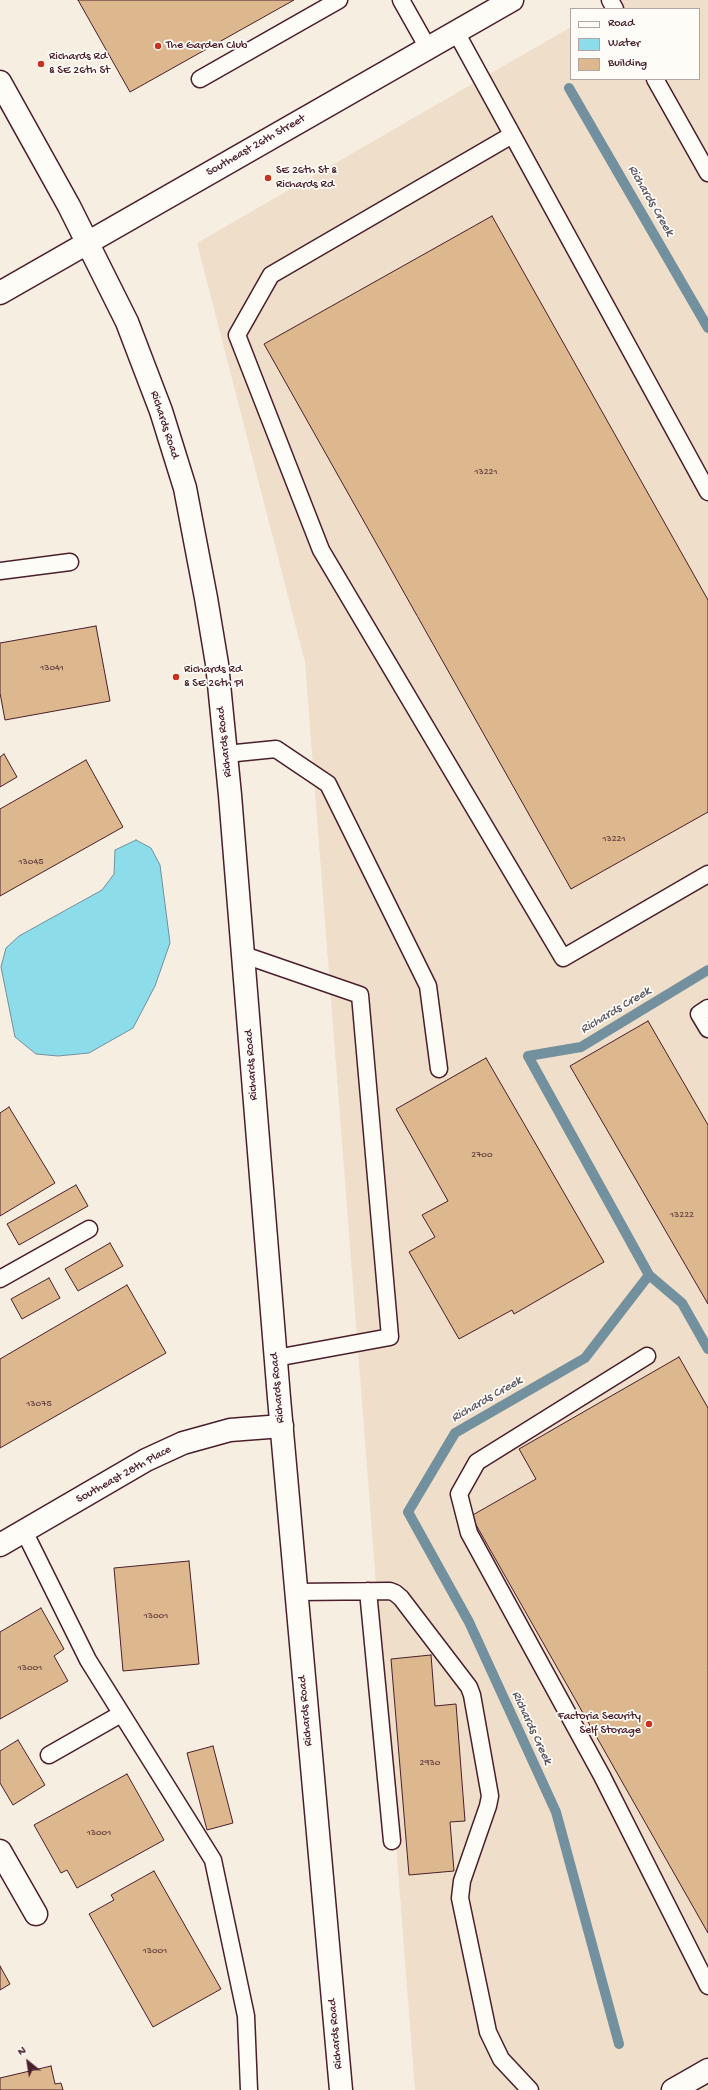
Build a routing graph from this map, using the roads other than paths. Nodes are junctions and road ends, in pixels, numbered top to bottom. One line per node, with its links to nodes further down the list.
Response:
1 (339, 0): 6 (lane)
2 (401, 0): 5 (lane)
3 (512, 0): 4 (main road, Southeast 26th Street)
4 (456, 32): 5 (main road, Southeast 26th Street); 9 (lane)
5 (428, 48): 11 (main road, Southeast 26th Street)
6 (200, 79)
7 (656, 80): 10 (lane)
8 (0, 82): 11 (main road, Richards Road)
9 (512, 135): 13 (lane); 17 (lane)
10 (708, 174)
11 (87, 242): 12 (main road, Southeast 26th Street); 16 (main road, Richards Road)
12 (0, 293)
13 (708, 492)
14 (70, 562): 15 (lane)
15 (0, 571)
16 (226, 754): 18 (main road, Richards Road); 21 (lane)
17 (708, 874)
18 (244, 955): 25 (main road, Richards Road); 25 (lane)
19 (708, 1008): 20 (lane)
20 (708, 1029)
21 (439, 1070)
22 (89, 1229): 23 (lane)
23 (0, 1279)
24 (647, 1356): 36 (lane)
25 (276, 1358): 26 (main road, Richards Road)
26 (282, 1426): 27 (main road, Southeast 28th Place); 30 (main road, Richards Road)
27 (24, 1531): 28 (main road, Southeast 28th Place); 31 (lane)
28 (0, 1545)
29 (368, 1591): 30 (lane); 33 (lane); 40 (lane)
30 (296, 1592): 39 (main road, Richards Road)
31 (121, 1714): 32 (lane); 38 (lane)
32 (49, 1756)
33 (392, 1841)
34 (0, 1851): 35 (main road)
35 (36, 1914)
36 (708, 1986)
37 (708, 2070): 41 (main road)
38 (249, 2090)
39 (341, 2090)
40 (530, 2090)
41 (673, 2090)

